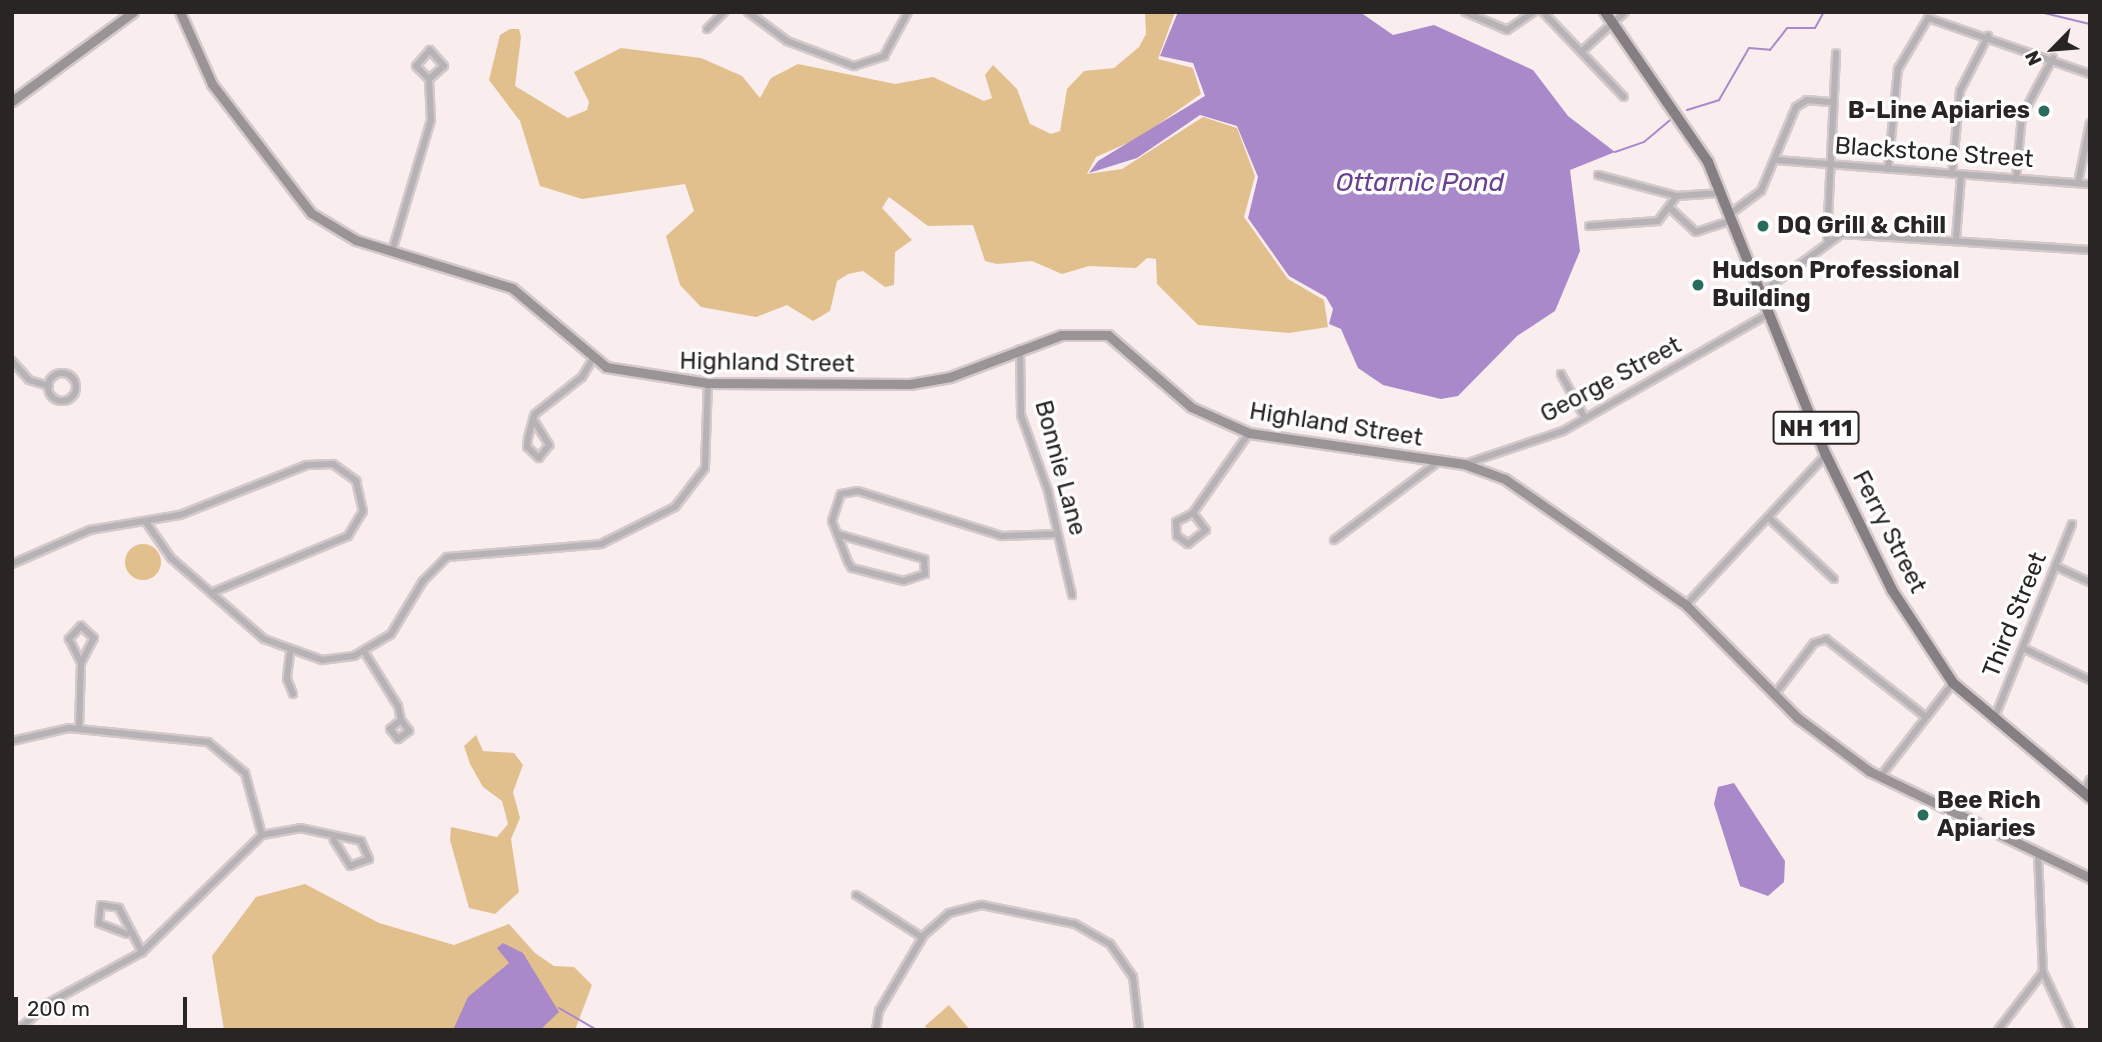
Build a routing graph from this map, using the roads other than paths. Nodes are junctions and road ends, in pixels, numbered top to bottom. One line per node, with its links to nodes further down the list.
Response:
1 (132, 12): 21 (street)
2 (180, 12): 41 (street, Highland Street)
3 (724, 12): 13 (street)
4 (748, 12): 5 (street)
5 (908, 12)
6 (1465, 12): 11 (street)
7 (1534, 12): 11 (street)
8 (1543, 12): 15 (street)
9 (1605, 12): 12 (main road, Ferry Street / NH 111)
10 (1625, 12): 12 (street)
11 (1477, 14)
12 (1614, 24): 15 (street); 33 (main road, Ferry Street / NH 111)
13 (707, 29)
14 (1988, 36): 17 (street); 26 (street); 27 (street)
15 (1580, 51): 20 (street)
16 (1836, 52): 22 (street)
17 (2053, 58): 18 (street); 30 (street)
18 (2090, 74)
19 (429, 79): 19 (street); 41 (street)
20 (1624, 97)
21 (12, 101)
22 (1832, 102): 24 (street); 25 (street)
23 (2090, 124): 31 (street)
24 (1776, 160): 25 (street, Blackstone Street); 36 (street)
25 (1830, 165): 26 (street, Blackstone Street); 38 (street)
26 (1888, 169): 27 (street, Blackstone Street)
27 (1952, 174): 29 (street, Blackstone Street)
28 (1598, 175): 34 (street)
29 (1961, 175): 30 (street, Blackstone Street); 39 (street)
30 (2016, 179): 31 (street, Blackstone Street)
31 (2078, 183): 32 (street, Blackstone Street)
32 (2090, 184)
33 (1721, 193): 34 (street); 36 (main road, Ferry Street / NH 111)
34 (1678, 196): 35 (street)
35 (1670, 208): 36 (street); 37 (street)
36 (1731, 217): 42 (main road, Ferry Street / NH 111)
37 (1589, 226)
38 (1828, 239): 39 (street); 42 (street)
39 (1956, 239): 40 (street)
40 (2090, 250)
41 (392, 251): 45 (street, Highland Street)
42 (1761, 293): 43 (main road, Ferry Street / NH 111)
43 (1770, 313): 50 (street, George Street); 53 (main road, Ferry Street / NH 111)
44 (1020, 349): 48 (street, Highland Street); 52 (street, Highland Street); 61 (street, Bonnie Lane)
45 (593, 359): 48 (street, Highland Street); 51 (street)
46 (12, 361): 49 (street)
47 (1561, 374): 50 (street)
48 (708, 383): 72 (street)
49 (49, 386): 49 (street)
50 (1585, 418): 55 (street, George Street)
51 (533, 419): 51 (street)
52 (1249, 433): 54 (street, Highland Street); 56 (street)
53 (1826, 455): 57 (street); 75 (main road, Ferry Street / NH 111)
54 (1438, 463): 55 (street, Highland Street); 62 (street)
55 (1464, 464): 69 (street, Highland Street)
56 (1193, 513): 56 (street)
57 (1769, 518): 65 (street); 69 (street)
58 (146, 522): 63 (street); 67 (street); 67 (street)
59 (2072, 524): 64 (street, Third Street)
60 (837, 534): 60 (street); 61 (street)
61 (1058, 534): 68 (street, Bonnie Lane)
62 (1334, 540)
63 (12, 564)
64 (2055, 566): 66 (street); 70 (street, Third Street)
65 (1834, 579)
66 (2090, 582)
67 (211, 593): 71 (street)
68 (1072, 595)
69 (1686, 606): 77 (street, Highland Street)
70 (2023, 648): 74 (street); 79 (street, Third Street)
71 (290, 653): 72 (street); 76 (street)
72 (365, 653): 80 (street)
73 (81, 663): 73 (street); 81 (street)
74 (2090, 680)
75 (1953, 683): 78 (street); 79 (main road, Ferry Street / NH 111)
76 (293, 694)
77 (1775, 694): 78 (street); 83 (street, Highland Street)
78 (1926, 716): 83 (street)
79 (1994, 719): 85 (main road, Ferry Street / NH 111)
80 (401, 720)
81 (79, 728): 82 (street); 86 (street)
82 (12, 741)
83 (1880, 777): 88 (street, Highland Street)
84 (2090, 780): 85 (street)
85 (2086, 796)
86 (262, 835): 87 (street); 93 (street)
87 (334, 840): 87 (street)
88 (2038, 854): 89 (street, Highland Street); 94 (street)
89 (2090, 878)
90 (856, 895): 92 (street)
91 (127, 934): 91 (street); 93 (street)
92 (922, 937): 97 (street); 98 (street)
93 (142, 952): 96 (street)
94 (2043, 972): 99 (street); 100 (street)
95 (12, 1023): 96 (street)
96 (17, 1030)
97 (876, 1030)
98 (1139, 1030)
99 (1998, 1030)
100 (2070, 1030)

